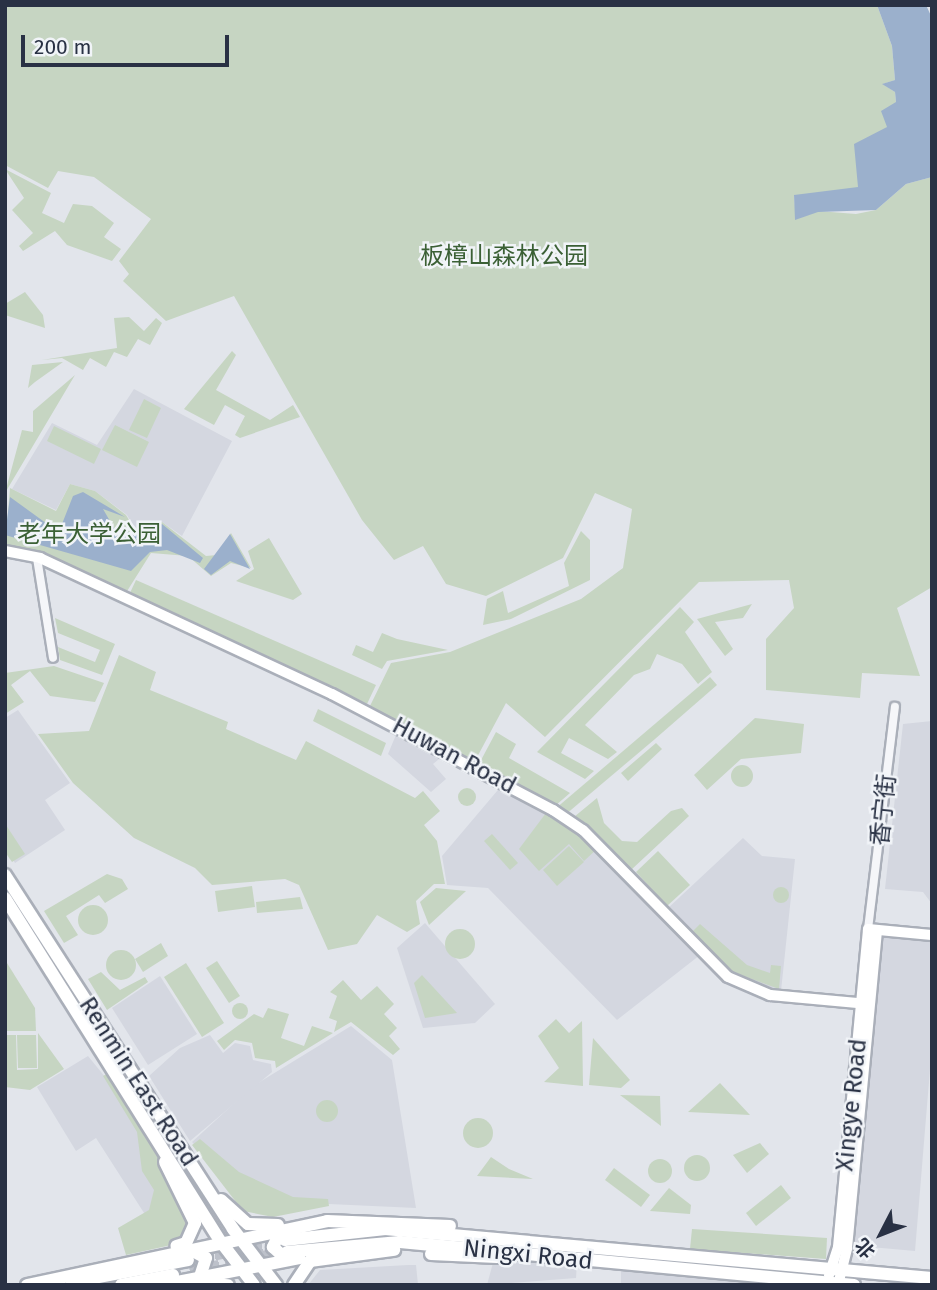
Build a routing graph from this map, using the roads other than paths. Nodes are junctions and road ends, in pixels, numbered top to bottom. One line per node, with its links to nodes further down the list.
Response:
1 (5, 551): 2 (street, Huwan Road)
2 (37, 558): 3 (street); 9 (street, Huwan Road)
3 (53, 658)
4 (895, 707): 7 (street, 香宁街)
5 (5, 875): 11 (main road, Renmin East Road)
6 (5, 898): 10 (main road, Renmin East Road)
7 (873, 929): 8 (street); 9 (street, 香宁街)
8 (932, 935)
9 (866, 1003): 24 (street, Xingye Road)
10 (152, 1133): 12 (main road, Renmin East Road); 25 (main road)
11 (187, 1159): 12 (main road); 13 (main road); 14 (main road, Renmin East Road)
12 (174, 1166): 16 (main road, Renmin East Road)
13 (327, 1221): 15 (main road); 17 (main road)
14 (241, 1239): 16 (main road); 17 (main road); 21 (main road, Renmin East Road)
15 (537, 1241): 17 (main road, Ningxi Road); 20 (main road, Ningxi Road)
16 (221, 1242): 22 (main road); 23 (main road, Renmin East Road)
17 (286, 1246): 18 (main road); 19 (main road, Ningxi Road); 21 (main road)
18 (394, 1250): 19 (main road); 38 (main road)
19 (543, 1255): 26 (main road, Ningxi Road)
20 (743, 1261): 24 (main road, Ningxi Road); 26 (main road)
21 (260, 1264): 23 (main road); 37 (main road, Renmin East Road)
22 (190, 1268): 23 (main road); 25 (main road); 32 (main road); 33 (main road); 34 (main road); 35 (main road)
23 (241, 1268): 36 (main road, Renmin East Road)
24 (837, 1269): 28 (main road, Ningxi Road); 29 (street); 30 (street, Xingye Road)
25 (71, 1274): 31 (main road)
26 (742, 1275): 27 (main road, Ningxi Road)
27 (775, 1278): 29 (main road, Ningxi Road); 39 (street)
28 (926, 1280)
29 (820, 1283): 30 (main road, Ningxi Road)
30 (838, 1284): 40 (main road, Ningxi Road)
31 (27, 1285)
32 (57, 1285)
33 (121, 1285)
34 (162, 1285)
35 (228, 1285)
36 (254, 1285)
37 (276, 1285)
38 (294, 1285)
39 (797, 1285)
40 (853, 1285)

